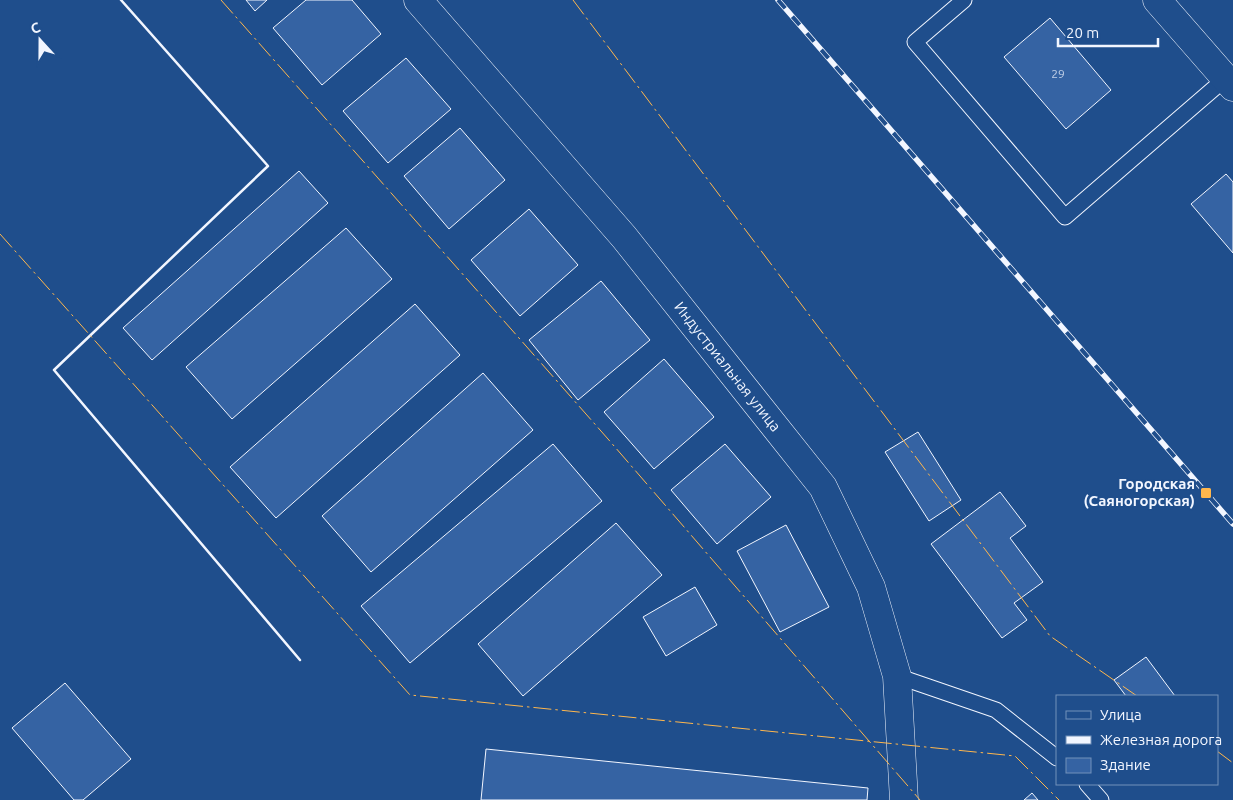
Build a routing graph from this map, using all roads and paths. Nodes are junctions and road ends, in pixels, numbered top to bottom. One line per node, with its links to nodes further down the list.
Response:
1 (418, 0): 5 (street, Индустриальная улица)
2 (964, 0): 4 (lane)
3 (1157, 0): 4 (street)
4 (1229, 82)
5 (897, 676): 6 (lane); 8 (street, Индустриальная улица)
6 (1056, 757)
7 (1088, 785): 9 (lane)
8 (904, 800)
9 (1101, 800)

